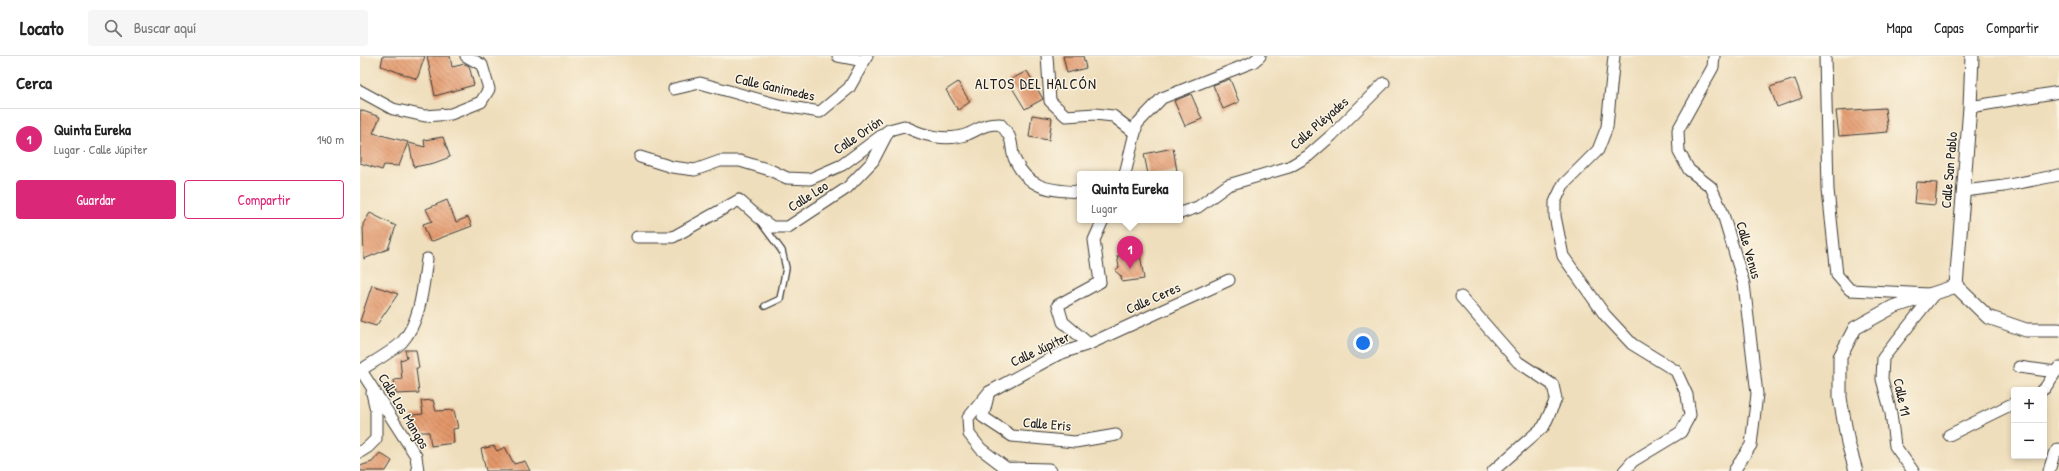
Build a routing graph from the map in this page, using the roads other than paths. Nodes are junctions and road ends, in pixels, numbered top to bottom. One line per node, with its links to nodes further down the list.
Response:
1 (466, 56): 12 (street)
2 (838, 56): 9 (street)
3 (1047, 56): 16 (street)
4 (1260, 56): 16 (street)
5 (1614, 56): 48 (street)
6 (1714, 56): 49 (street, Calle Venus)
7 (1825, 56): 29 (street)
8 (1972, 56): 14 (street, Calle San Pablo)
9 (865, 59): 11 (street, Calle Ganimedes)
10 (1384, 84): 22 (street, Calle Pléyades)
11 (674, 89)
12 (360, 91)
13 (2059, 92): 14 (street)
14 (1970, 107): 20 (street, Calle San Pablo)
15 (889, 130): 17 (street, Calle Orión); 21 (street, Calle Orión); 23 (street, Calle Leo)
16 (1135, 133): 18 (street)
17 (640, 158)
18 (1126, 171)
19 (2059, 175): 20 (street)
20 (1964, 191): 28 (street, Calle San Pablo)
21 (1077, 192)
22 (1183, 212)
23 (758, 217): 25 (street, Calle Leo); 31 (lane)
24 (1102, 223): 33 (street, Calle Júpiter)
25 (637, 237)
26 (427, 259): 35 (street)
27 (1229, 280): 33 (street, Calle Ceres)
28 (1956, 286): 29 (street); 32 (street)
29 (1934, 294): 50 (street); 51 (street, Calle 11)
30 (1461, 297): 47 (street)
31 (764, 306)
32 (2059, 330)
33 (1088, 344): 39 (street, Calle Júpiter)
34 (2018, 367): 36 (street)
35 (361, 370): 37 (street, Calle Los Mangos)
36 (2058, 370): 38 (street)
37 (370, 384): 44 (street); 45 (street, Calle Los Mangos)
38 (2046, 387)
39 (989, 392): 41 (street, Calle Eris); 46 (street, Calle Júpiter)
40 (2011, 404): 42 (street)
41 (1116, 435)
42 (1949, 435)
43 (2059, 449): 52 (street)
44 (360, 452)
45 (418, 471)
46 (1051, 471)
47 (1493, 471)
48 (1624, 471)
49 (1734, 471)
50 (1856, 471)
51 (1913, 471)
52 (2049, 471)

